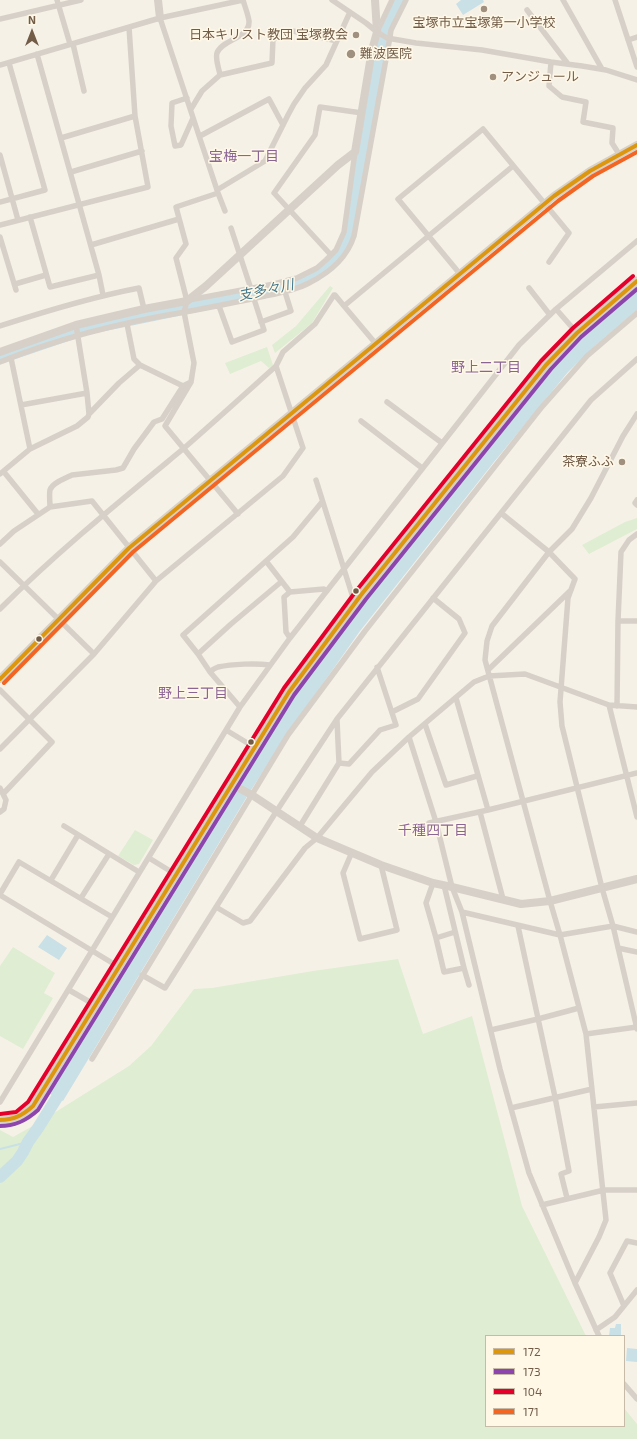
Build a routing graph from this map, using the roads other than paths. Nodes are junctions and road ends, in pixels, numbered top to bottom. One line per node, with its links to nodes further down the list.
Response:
1 (81, 0): 10 (street)
2 (158, 0): 13 (street)
3 (243, 0): 13 (street); 29 (street)
4 (332, 0): 12 (street)
5 (375, 0): 16 (street)
6 (392, 0): 16 (street)
7 (406, 0): 17 (street)
8 (563, 0): 28 (street)
9 (615, 0): 19 (street)
10 (58, 3): 14 (street); 21 (street)
11 (527, 10): 25 (street)
12 (350, 12): 16 (street); 20 (street)
13 (160, 18): 15 (street); 32 (street)
14 (0, 19)
15 (129, 27): 21 (street); 35 (street)
16 (378, 33): 17 (street); 34 (street)
17 (388, 37): 24 (street); 72 (street)
18 (637, 37): 19 (street)
19 (628, 40): 27 (street)
20 (337, 41): 29 (street); 37 (street)
21 (72, 44): 22 (street); 31 (street)
22 (37, 54): 23 (street); 39 (street)
23 (9, 62): 26 (street); 48 (street)
24 (551, 62): 25 (street); 43 (street)
25 (568, 64): 28 (street)
26 (0, 65)
27 (637, 67)
28 (602, 69): 30 (street)
29 (220, 75): 33 (street)
30 (637, 80)
31 (84, 91)
32 (187, 98): 33 (street); 36 (street)
33 (190, 109): 36 (street)
34 (362, 113): 42 (street); 52 (street)
35 (135, 116): 39 (street); 41 (street)
36 (193, 118): 38 (street)
37 (283, 124): 38 (street); 47 (street)
38 (200, 136): 47 (street)
39 (61, 138): 46 (street)
40 (637, 145): 43 (street)
41 (142, 151): 46 (street); 51 (street)
42 (355, 152): 52 (street); 64 (street)
43 (619, 154): 50 (street)
44 (0, 155): 48 (street)
45 (513, 166): 50 (street); 59 (street); 59 (street)
46 (70, 172): 51 (street)
47 (218, 191): 53 (street); 55 (street)
48 (12, 198): 49 (street); 56 (street)
49 (0, 202)
50 (545, 204): 65 (street); 66 (street)
51 (80, 205): 54 (street); 62 (street)
52 (290, 209): 63 (street); 64 (street)
53 (225, 210)
54 (30, 217): 56 (street); 67 (street)
55 (179, 219): 62 (street); 75 (street)
56 (18, 220): 57 (street)
57 (0, 225)
58 (231, 228): 63 (street)
59 (428, 235): 66 (street); 77 (street)
60 (0, 237): 67 (street)
61 (637, 241): 79 (street)
62 (91, 245): 68 (street)
63 (240, 255): 71 (street); 75 (street)
64 (332, 255): 71 (street)
65 (549, 262)
66 (460, 274): 88 (street)
67 (46, 275): 68 (street)
68 (99, 275): 73 (street)
69 (637, 281): 87 (main road)
70 (530, 288): 82 (street)
71 (251, 289): 75 (street)
72 (285, 292): 74 (street); 83 (street)
73 (103, 295): 78 (street); 85 (street)
74 (254, 299): 76 (street); 83 (street)
75 (186, 302): 78 (street); 80 (street)
76 (219, 306): 80 (street); 83 (street)
77 (344, 306): 88 (street); 94 (street)
78 (144, 309): 86 (street)
79 (556, 309): 82 (street); 87 (street)
80 (184, 311): 84 (street); 95 (street)
81 (637, 313): 169 (street)
82 (550, 315): 104 (street)
83 (261, 322)
84 (126, 324): 86 (street); 93 (street)
85 (0, 326)
86 (77, 331): 89 (street); 90 (street); 97 (street)
87 (577, 333): 133 (main road)
88 (376, 344): 100 (street)
89 (0, 352)
90 (11, 358): 92 (street); 99 (street)
91 (637, 359): 115 (street)
92 (0, 362)
93 (140, 365): 96 (street); 101 (street)
94 (276, 366): 100 (street); 105 (street)
95 (191, 382): 96 (street); 105 (street)
96 (183, 386): 114 (street)
97 (87, 393): 99 (street); 101 (street)
98 (388, 402): 104 (street)
99 (21, 405): 106 (street)
100 (292, 413): 109 (street); 118 (street)
101 (89, 414): 106 (street)
102 (637, 414): 122 (street)
103 (362, 421): 107 (street)
104 (442, 443): 107 (street)
105 (184, 448): 109 (street); 117 (street)
106 (30, 449): 108 (street)
107 (422, 468): 125 (street)
108 (2, 473): 116 (street)
109 (210, 480): 118 (street); 121 (street)
110 (316, 480): 112 (street)
111 (637, 500): 113 (street)
112 (322, 502): 123 (street); 125 (street)
113 (637, 505)
114 (50, 507): 116 (street); 117 (street)
115 (501, 513): 122 (street); 132 (street)
116 (38, 514): 120 (street)
117 (103, 514): 121 (street); 128 (street)
118 (238, 514): 126 (street)
119 (637, 534): 136 (street)
120 (0, 544)
121 (130, 548): 126 (street); 135 (street)
122 (549, 552): 129 (street); 144 (street)
123 (266, 561): 127 (street); 140 (street)
124 (0, 562): 128 (street)
125 (344, 569): 130 (street); 133 (street)
126 (156, 581): 139 (street)
127 (281, 582): 131 (street); 140 (street)
128 (23, 586): 134 (street); 135 (street)
129 (571, 590): 144 (street); 146 (street)
130 (327, 591): 131 (street); 138 (street)
131 (290, 592): 138 (street)
132 (433, 598): 142 (street); 153 (street)
133 (355, 604): 159 (main road)
134 (0, 609)
135 (58, 620): 139 (street); 145 (street)
136 (618, 621): 137 (street); 150 (street)
137 (637, 621)
138 (290, 638): 141 (street)
139 (94, 654): 154 (street)
140 (198, 654): 143 (street)
141 (270, 665): 143 (street); 151 (street)
142 (377, 667): 153 (street); 155 (street)
143 (210, 672): 151 (street)
144 (489, 673): 146 (street); 148 (street); 170 (street)
145 (0, 679)
146 (561, 687): 149 (street); 167 (street)
147 (0, 690): 154 (street)
148 (456, 698): 156 (street); 163 (street)
149 (609, 704): 150 (street); 164 (street)
150 (617, 706): 152 (street)
151 (240, 707): 157 (street)
152 (637, 707)
153 (392, 712): 161 (street)
154 (29, 719): 160 (street); 168 (street)
155 (336, 719): 161 (street); 173 (street)
156 (425, 724): 158 (street); 163 (street)
157 (226, 730): 159 (street); 184 (street)
158 (409, 737): 176 (street); 181 (street)
159 (254, 747): 165 (main road)
160 (0, 749)
161 (339, 763): 179 (street)
162 (637, 773): 164 (street)
163 (477, 776): 171 (street)
164 (626, 776): 167 (street); 175 (street)
165 (231, 784): 169 (street); 187 (main road)
166 (0, 788): 168 (street)
167 (577, 789): 170 (street); 193 (street)
168 (3, 794): 172 (street)
169 (252, 795): 173 (street); 212 (street)
170 (523, 801): 171 (street); 197 (street)
171 (488, 810): 174 (street)
172 (0, 812)
173 (276, 812): 179 (street); 198 (street)
174 (480, 812): 176 (street); 196 (street)
175 (637, 817)
176 (436, 822): 177 (street); 192 (street)
177 (428, 823)
178 (64, 826): 180 (street)
179 (300, 826): 181 (street)
180 (78, 835): 183 (street); 189 (street)
181 (317, 838): 182 (street); 198 (street)
182 (352, 852): 185 (street); 185 (street)
183 (109, 854): 186 (street); 195 (street)
184 (148, 858): 186 (street); 187 (street)
185 (381, 865): 190 (street)
186 (139, 872): 200 (street)
187 (175, 874): 210 (main road)
188 (637, 879): 193 (street)
189 (51, 880): 194 (street); 195 (street)
190 (433, 883): 191 (street); 206 (street)
191 (444, 885): 192 (street); 203 (street)
192 (452, 887): 196 (street); 199 (street)
193 (602, 888): 197 (street); 202 (street)
194 (0, 894): 208 (street)
195 (81, 898): 200 (street)
196 (503, 899): 197 (street)
197 (550, 901): 205 (street)
198 (216, 907): 212 (street)
199 (462, 912): 201 (street); 220 (street)
200 (112, 917): 208 (street)
201 (518, 926): 205 (street); 218 (street)
202 (613, 926): 204 (street); 205 (street); 207 (street)
203 (455, 932): 206 (street); 211 (street)
204 (637, 932)
205 (560, 935): 217 (street)
206 (436, 938): 211 (street)
207 (618, 948): 209 (street); 216 (street)
208 (92, 951): 210 (street); 214 (street)
209 (637, 952)
210 (119, 967): 215 (main road)
211 (464, 968): 213 (street)
212 (142, 975): 222 (street)
213 (469, 985)
214 (69, 990): 215 (street); 225 (street)
215 (95, 1006): 229 (main road)
216 (634, 1006): 219 (street)
217 (579, 1008): 218 (street); 221 (street)
218 (538, 1019): 220 (street); 224 (street)
219 (637, 1028): 221 (street)
220 (491, 1030): 227 (street)
221 (586, 1034): 223 (street)
222 (92, 1060)
223 (592, 1089): 224 (street); 228 (street)
224 (555, 1097): 227 (street); 232 (street)
225 (0, 1102)
226 (637, 1103): 228 (street)
227 (511, 1108): 233 (street)
228 (594, 1108): 230 (street)
229 (0, 1120)
230 (604, 1190): 231 (street); 232 (street); 235 (street)
231 (637, 1190)
232 (567, 1198): 233 (street)
233 (542, 1205): 235 (street)
234 (637, 1243): 237 (street)
235 (575, 1283): 238 (street)
236 (637, 1290): 237 (street)
237 (624, 1306): 238 (street)
238 (598, 1333)
239 (625, 1385): 240 (street)
240 (637, 1399)

